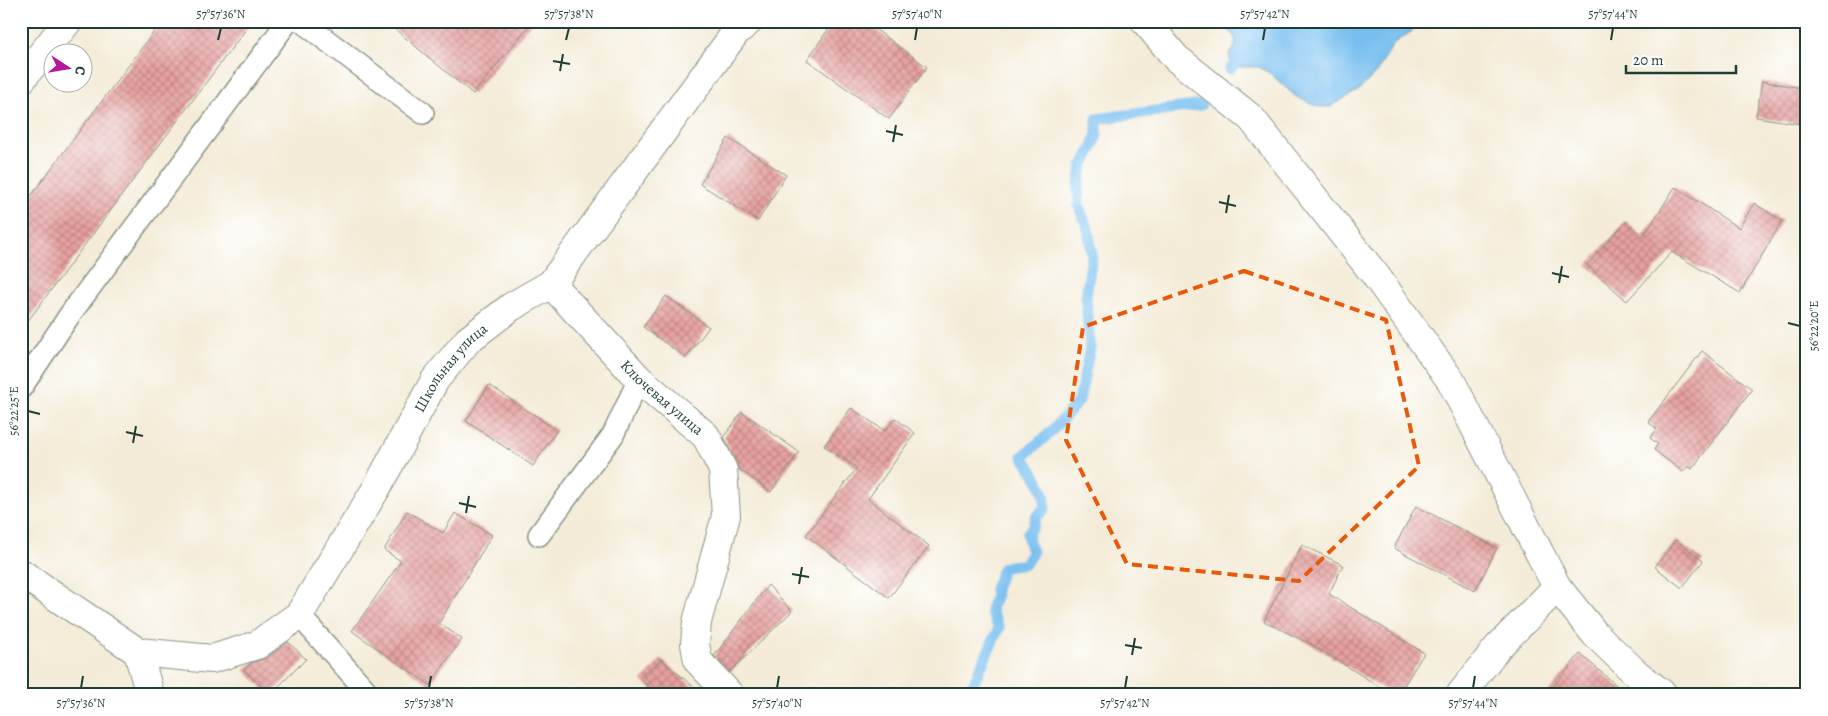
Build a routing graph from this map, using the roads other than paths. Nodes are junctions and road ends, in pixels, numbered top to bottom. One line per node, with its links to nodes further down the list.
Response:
1 (68, 21): 6 (street)
2 (288, 21): 10 (lane)
3 (301, 21): 7 (lane)
4 (749, 21): 8 (street, Школьная улица)
5 (1145, 21): 13 (street)
6 (21, 80)
7 (423, 113)
8 (551, 284): 9 (street, Ключевая улица); 14 (street, Школьная улица)
9 (640, 378): 11 (lane); 18 (street, Ключевая улица)
10 (21, 388)
11 (539, 535)
12 (21, 573): 15 (street)
13 (1557, 586): 19 (street); 20 (street)
14 (299, 615): 15 (street, Школьная улица); 17 (lane)
15 (138, 652): 16 (street)
16 (150, 695)
17 (370, 695)
18 (730, 695)
19 (1460, 695)
20 (1664, 695)

